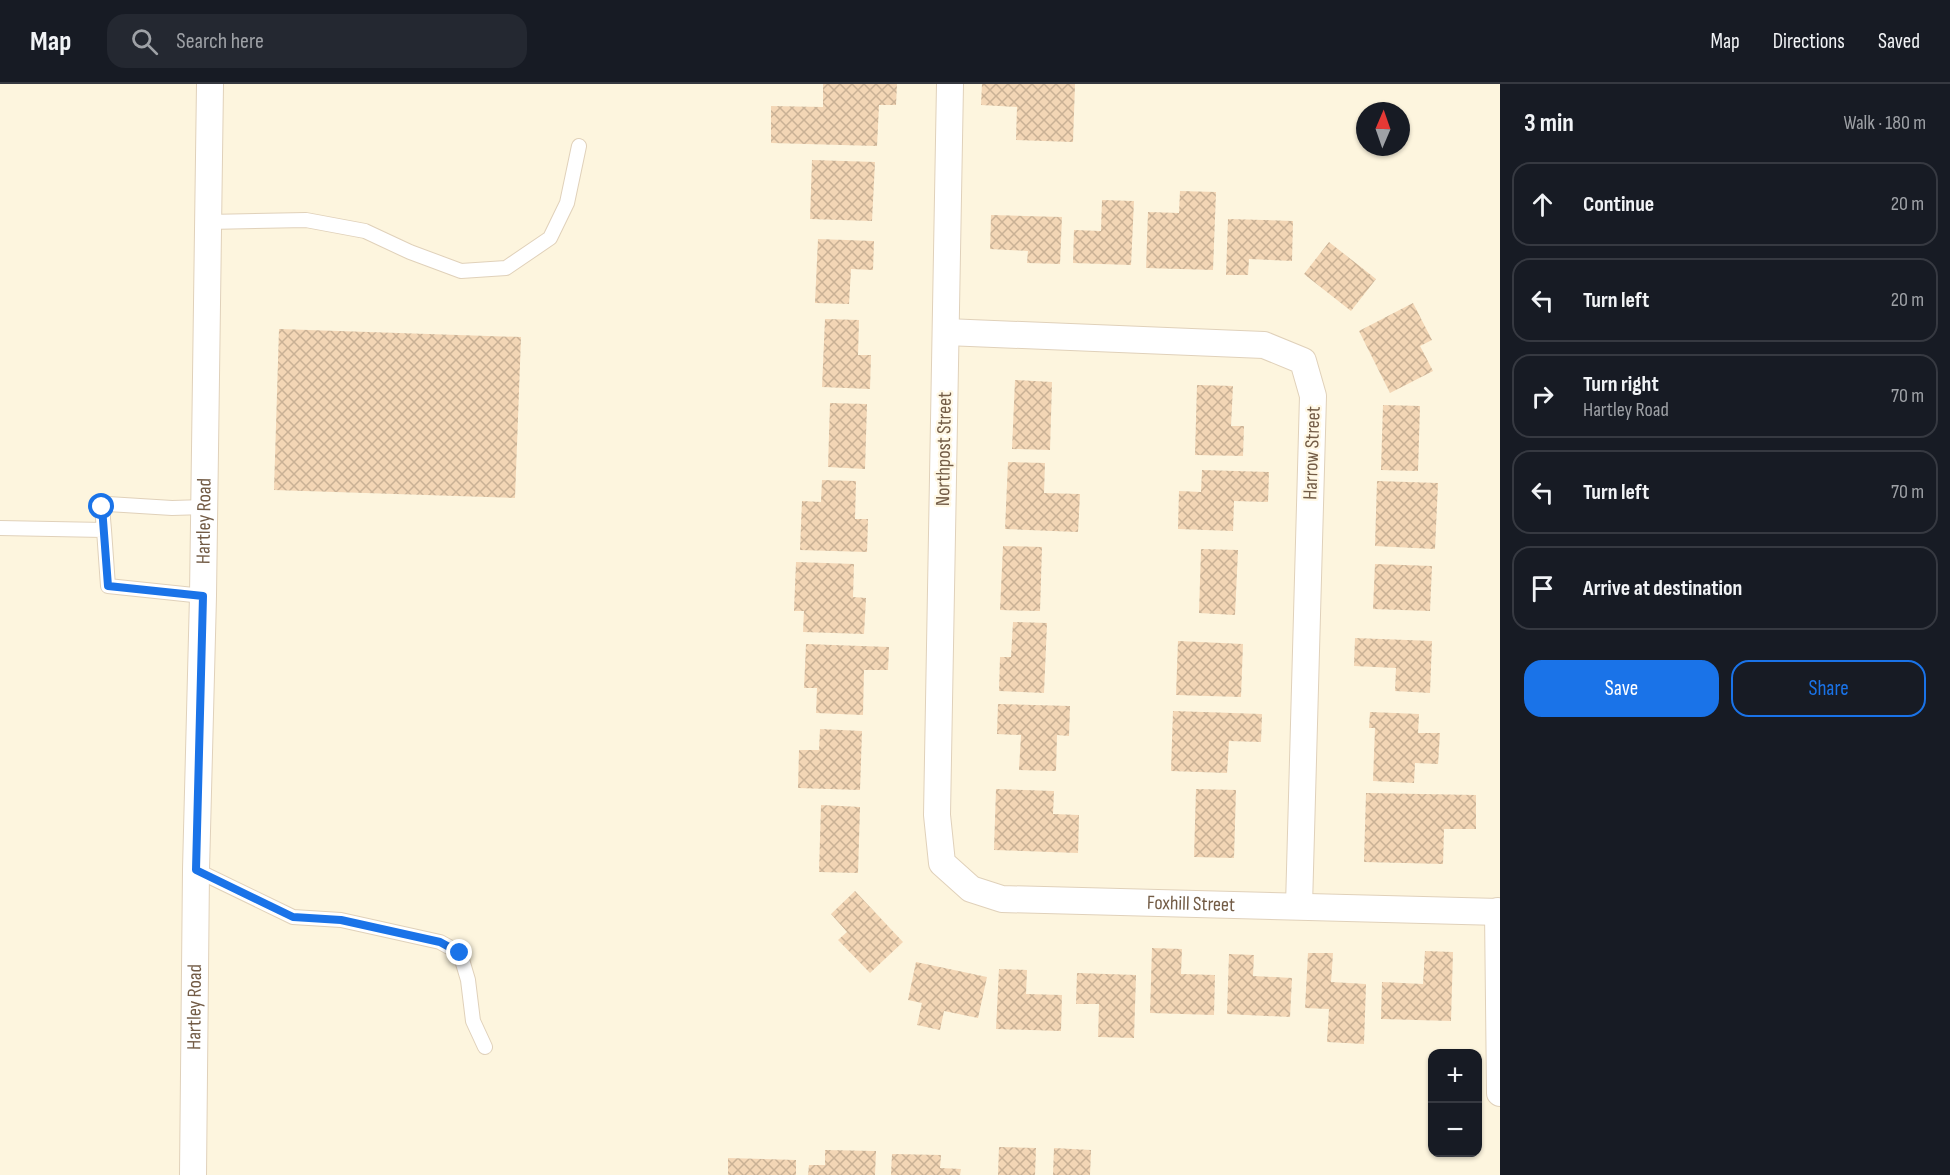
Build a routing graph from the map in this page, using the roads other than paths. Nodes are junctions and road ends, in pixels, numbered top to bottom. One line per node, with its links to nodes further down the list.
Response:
1 (210, 84): 4 (street, Hartley Road)
2 (950, 84): 5 (street, Northpost Street)
3 (579, 146): 4 (lane)
4 (208, 222): 6 (street, Hartley Road)
5 (946, 332): 10 (street, Northpost Street); 12 (street, Harrow Street)
6 (205, 507): 8 (lane); 9 (street, Hartley Road)
7 (0, 528): 8 (lane)
8 (104, 530): 9 (lane)
9 (203, 596): 11 (street, Hartley Road)
10 (937, 815): 12 (street, Foxhill Street)
11 (196, 870): 14 (lane); 16 (street, Hartley Road)
12 (1299, 906): 13 (street, Foxhill Street)
13 (1499, 912): 15 (street)
14 (485, 1047)
15 (1500, 1093)
16 (193, 1175)

